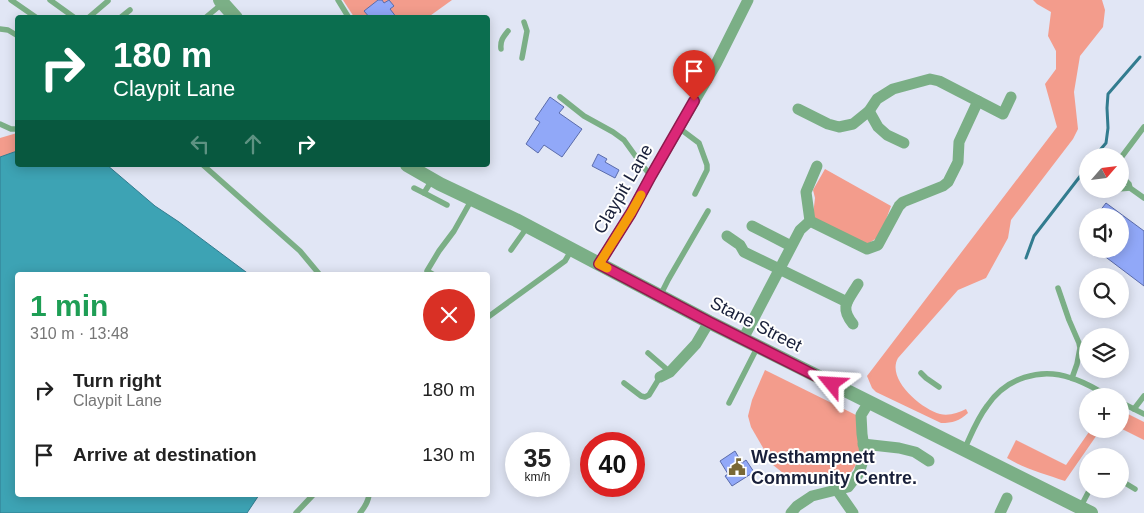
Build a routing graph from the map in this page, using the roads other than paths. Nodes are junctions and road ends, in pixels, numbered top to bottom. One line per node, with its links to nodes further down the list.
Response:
1 (50, 0): 9 (lane)
2 (338, 0): 14 (lane)
3 (748, 0): 29 (street, Claypit Lane)
4 (16, 1): 8 (lane)
5 (108, 1): 10 (lane)
6 (221, 2): 12 (lane); 13 (street)
7 (130, 10): 11 (lane)
8 (33, 15)
9 (71, 15)
10 (92, 15)
11 (124, 15)
12 (208, 15)
13 (233, 15)
14 (347, 15)
15 (524, 22): 20 (lane)
16 (0, 29): 18 (lane)
17 (508, 31): 19 (lane)
18 (15, 34)
19 (502, 49)
20 (522, 58)
21 (560, 97): 35 (lane)
22 (1011, 97): 23 (street)
23 (978, 102): 25 (street); 46 (street)
24 (798, 109): 25 (street)
25 (870, 111): 30 (street)
26 (0, 124): 28 (lane)
27 (1144, 127): 31 (lane)
28 (15, 128)
29 (679, 128): 35 (street, Claypit Lane); 41 (lane)
30 (904, 143)
31 (1128, 148)
32 (818, 166): 46 (street)
33 (205, 167): 55 (lane)
34 (410, 167): 36 (street, Stane Street)
35 (651, 176): 53 (street, Claypit Lane)
36 (432, 180): 40 (lane); 43 (street, Stane Street)
37 (1129, 184): 39 (lane)
38 (414, 188): 40 (lane)
39 (1130, 188): 42 (lane)
40 (424, 193): 44 (lane)
41 (695, 194)
42 (1144, 198)
43 (472, 199): 47 (street, Stane Street); 56 (lane)
44 (447, 205)
45 (708, 211): 59 (lane)
46 (810, 222): 50 (street)
47 (528, 226): 51 (street, Stane Street); 52 (lane)
48 (752, 226): 50 (street)
49 (727, 236): 54 (street)
50 (792, 246): 54 (street)
51 (572, 249): 53 (street, Stane Street); 61 (lane)
52 (511, 250)
53 (599, 264): 59 (street, Stane Street)
54 (780, 270): 60 (street); 64 (street)
55 (318, 272)
56 (429, 272)
57 (858, 284): 60 (street)
58 (1058, 288): 69 (lane)
59 (660, 296): 62 (street, Stane Street)
60 (848, 302): 63 (street)
61 (490, 316)
62 (709, 322): 64 (street, Stane Street); 68 (street)
63 (853, 324)
64 (743, 339): 65 (street, Stane Street)
65 (758, 346): 74 (street, Stane Street); 75 (lane)
66 (648, 352): 68 (lane)
67 (921, 373): 71 (lane)
68 (665, 374): 70 (lane)
69 (1072, 378): 72 (lane); 80 (lane)
70 (624, 383)
71 (940, 387)
72 (1093, 388)
73 (1144, 396): 77 (lane)
74 (869, 402): 79 (street); 80 (street, Stane Street)
75 (729, 403)
76 (1129, 406): 77 (lane)
77 (1134, 409): 78 (lane)
78 (1144, 414)
79 (863, 444): 81 (street); 84 (street)
80 (964, 450): 88 (street, Stane Street)
81 (929, 461)
82 (1129, 485): 83 (lane)
83 (1136, 489)
84 (836, 490): 91 (street); 92 (street)
85 (311, 497): 89 (lane)
86 (369, 497): 90 (lane)
87 (1007, 498): 93 (street)
88 (1085, 510)
89 (296, 513)
90 (360, 513)
91 (791, 513)
92 (853, 513)
93 (1000, 513)

